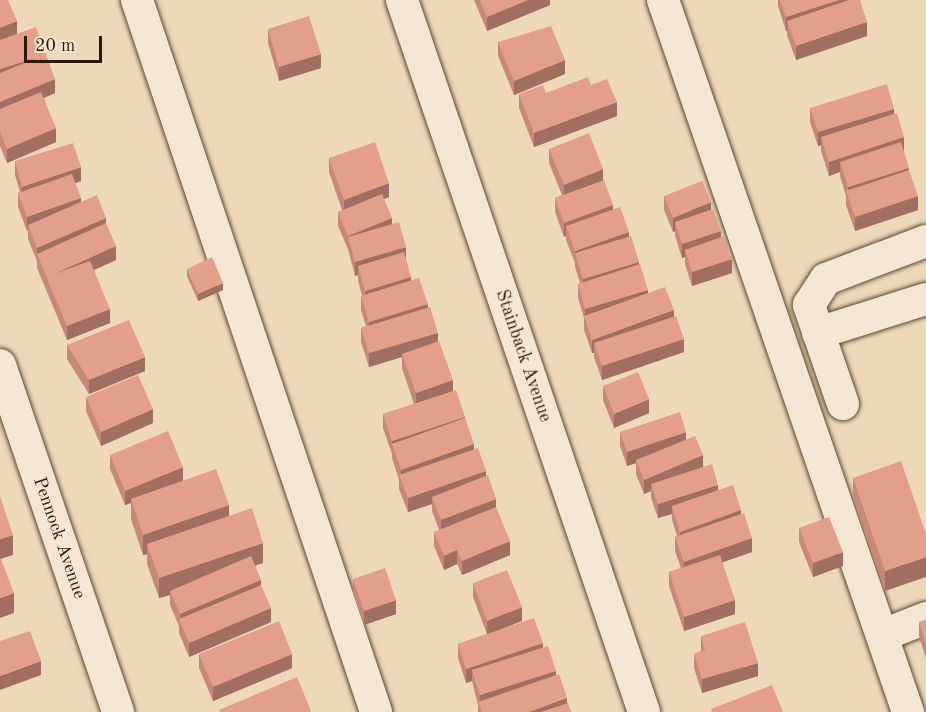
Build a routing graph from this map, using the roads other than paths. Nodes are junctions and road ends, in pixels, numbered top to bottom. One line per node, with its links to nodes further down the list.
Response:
1 (137, 0): 12 (street)
2 (402, 0): 13 (street, Stainback Avenue)
3 (663, 0): 10 (street)
4 (926, 242): 6 (street)
5 (926, 299): 6 (street)
6 (818, 333): 8 (street)
7 (0, 365): 11 (street, Pennock Avenue)
8 (843, 404)
9 (926, 618): 10 (street)
10 (883, 635): 14 (street)
11 (118, 712)
12 (376, 712)
13 (644, 712)
14 (908, 712)

